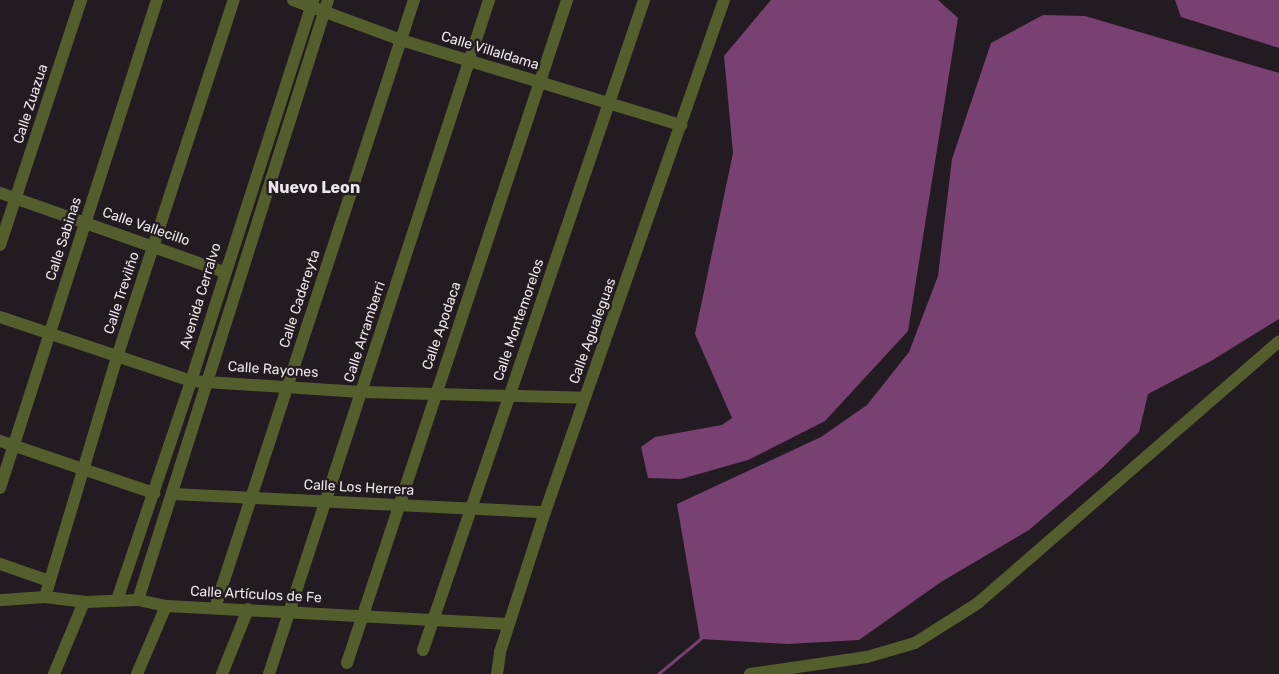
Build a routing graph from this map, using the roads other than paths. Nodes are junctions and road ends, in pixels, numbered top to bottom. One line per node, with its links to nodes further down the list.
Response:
1 (81, 0): 19 (street, Calle Zuazua)
2 (157, 0): 20 (street, Calle Sabinas)
3 (234, 0): 22 (street, Calle Trevilño)
4 (293, 0): 11 (street, Calle Villaldama)
5 (328, 0): 12 (street)
6 (414, 0): 13 (street, Calle Cadereyta)
7 (489, 0): 14 (street, Calle Arramberri)
8 (568, 0): 15 (street, Calle Apodaca)
9 (644, 0): 16 (street, Calle Montemorelos)
10 (724, 0): 17 (street, Calle Agualeguas)
11 (312, 4): 12 (street, Calle Villaldama); 23 (street, Avenida Cerralvo)
12 (324, 14): 13 (street, Calle Villaldama); 29 (street)
13 (401, 40): 14 (street, Calle Villaldama); 30 (street, Calle Cadereyta)
14 (469, 61): 15 (street, Calle Villaldama); 31 (street, Calle Arramberri)
15 (541, 83): 16 (street, Calle Villaldama); 32 (street, Calle Apodaca)
16 (610, 104): 17 (street, Calle Villaldama); 33 (street, Calle Montemorelos)
17 (681, 125): 34 (street, Calle Agualeguas)
18 (0, 193): 19 (street, Calle Vallecillo)
19 (16, 198): 20 (street, Calle Vallecillo); 21 (street, Calle Zuazua)
20 (86, 222): 22 (street, Calle Vallecillo); 25 (street, Calle Sabinas)
21 (0, 245)
22 (154, 245): 23 (street, Calle Vallecillo); 27 (street, Calle Trevilño)
23 (224, 272): 28 (street, Avenida Cerralvo)
24 (0, 318): 25 (street, Calle Rayones)
25 (49, 334): 27 (street, Calle Rayones); 36 (street, Calle Sabinas)
26 (1279, 341): 67 (street)
27 (117, 357): 28 (street, Calle Rayones); 37 (street, Calle Trevilño)
28 (191, 381): 29 (street, Calle Rayones); 39 (street, Avenida Cerralvo)
29 (207, 381): 30 (street, Calle Rayones); 40 (street)
30 (288, 386): 31 (street, Calle Rayones); 41 (street, Calle Cadereyta)
31 (361, 392): 32 (street, Calle Rayones); 42 (street, Calle Arramberri)
32 (435, 394): 33 (street, Calle Rayones); 43 (street, Calle Apodaca)
33 (508, 398): 34 (street, Calle Rayones); 44 (street, Calle Montemorelos)
34 (585, 398): 45 (street, Calle Agualeguas)
35 (0, 441): 36 (street)
36 (13, 445): 37 (street); 38 (street, Calle Sabinas)
37 (82, 470): 39 (street); 47 (street, Calle Trevilño)
38 (0, 488)
39 (154, 493): 49 (street, Avenida Cerralvo)
40 (172, 494): 41 (street, Calle Los Herrera); 50 (street)
41 (252, 498): 42 (street, Calle Los Herrera); 54 (street, Calle Cadereyta)
42 (324, 502): 43 (street, Calle Los Herrera); 56 (street, Calle Arramberri)
43 (399, 506): 44 (street, Calle Los Herrera); 57 (street, Calle Apodaca)
44 (472, 509): 45 (street, Calle Los Herrera); 58 (street, Calle Montemorelos)
45 (545, 512): 59 (street, Calle Agualeguas)
46 (0, 564): 47 (street)
47 (49, 581): 48 (street, Calle Trevilño)
48 (45, 597): 51 (street, Calle Artículos de Fe); 52 (street, Calle Artículos de Fe)
49 (117, 600): 50 (street, Calle Artículos de Fe); 52 (street, Calle Artículos de Fe)
50 (138, 600): 53 (street, Calle Artículos de Fe)
51 (1, 601)
52 (84, 602): 62 (street)
53 (166, 606): 54 (street, Calle Artículos de Fe); 63 (street)
54 (215, 608): 55 (street, Calle Artículos de Fe)
55 (248, 609): 56 (street, Calle Artículos de Fe); 64 (street)
56 (288, 610): 57 (street, Calle Artículos de Fe); 65 (street, Calle Arramberri)
57 (361, 616): 58 (street, Calle Artículos de Fe); 61 (street, Calle Apodaca)
58 (432, 622): 59 (street, Calle Artículos de Fe); 60 (street, Calle Montemorelos)
59 (508, 624): 66 (street, Calle Agualeguas)
60 (423, 650)
61 (347, 663)
62 (54, 674)
63 (137, 674)
64 (222, 674)
65 (268, 674)
66 (497, 674)
67 (750, 674)

